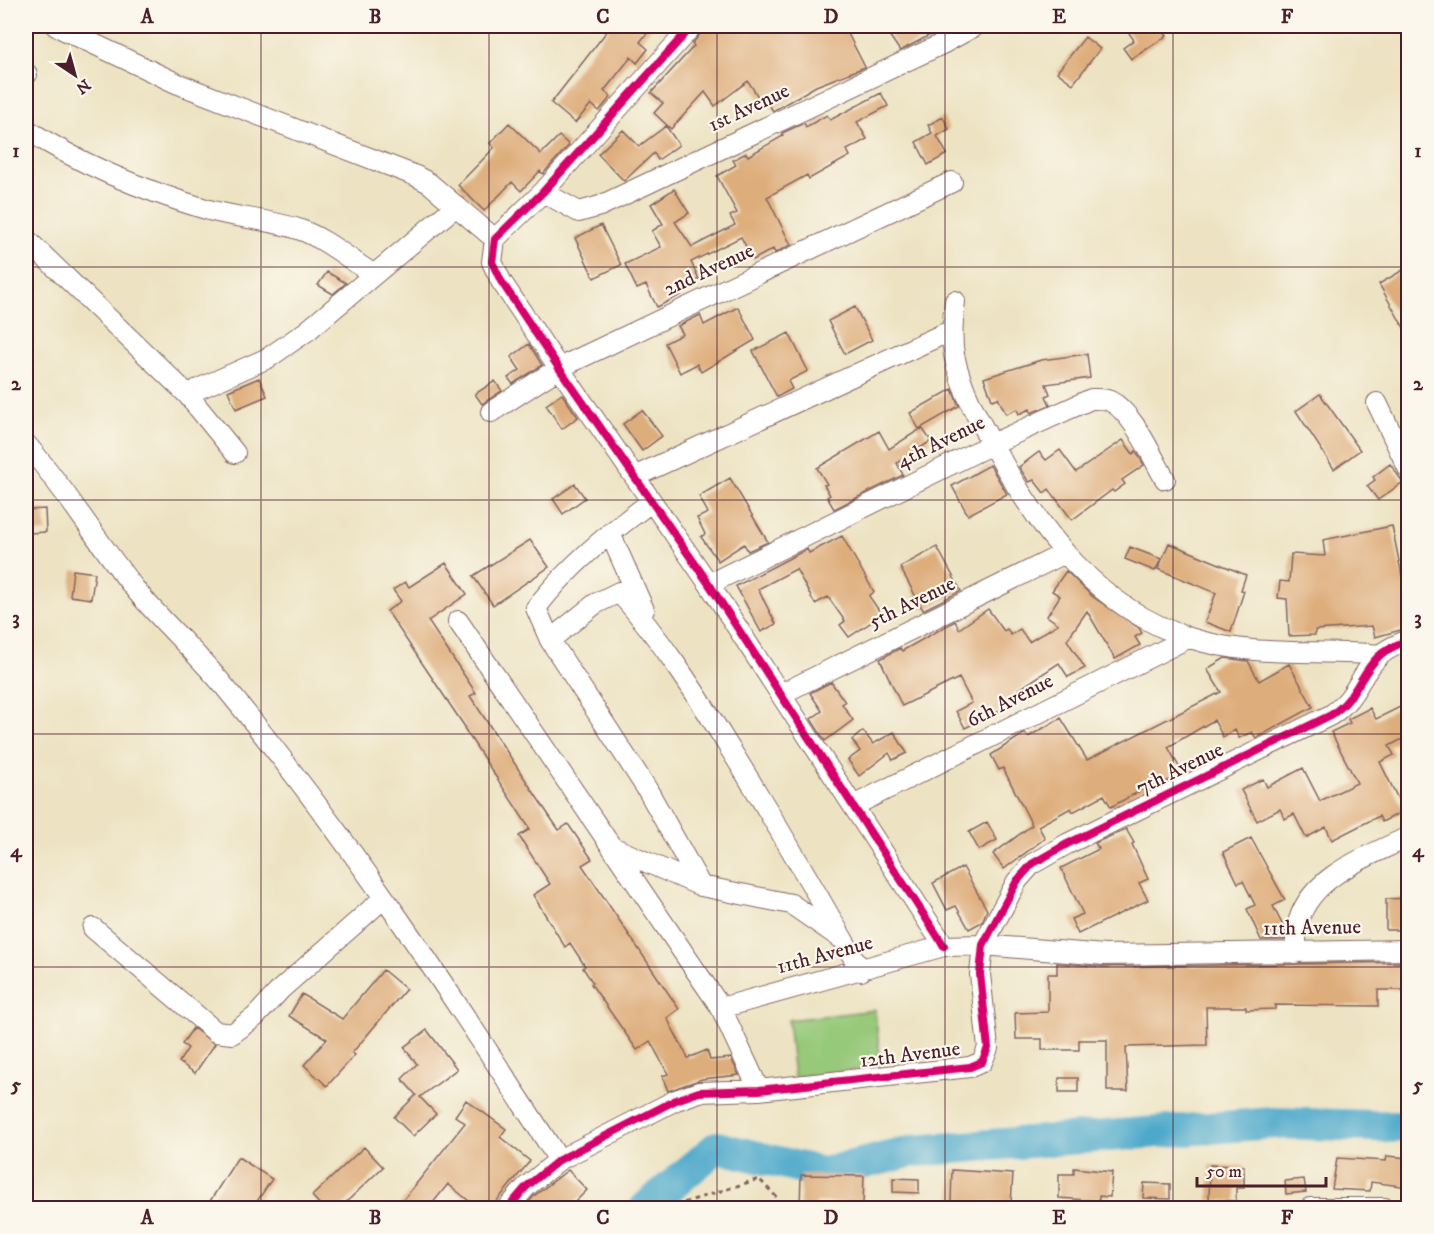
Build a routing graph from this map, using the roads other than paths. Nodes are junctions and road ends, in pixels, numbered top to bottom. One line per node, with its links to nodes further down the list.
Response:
1 (56, 26): 7 (street)
2 (692, 26): 6 (street)
3 (975, 26): 6 (street, 1st Avenue)
4 (26, 129): 10 (street)
5 (952, 182): 13 (street, 2nd Avenue)
6 (543, 192): 9 (street)
7 (456, 206): 9 (street); 10 (street)
8 (26, 239): 14 (street)
9 (495, 239): 13 (street)
10 (373, 274): 14 (street)
11 (955, 300): 12 (street)
12 (952, 330): 18 (street); 22 (street)
13 (559, 368): 16 (street, 2nd Avenue); 22 (street)
14 (187, 394): 19 (street)
15 (1377, 403): 21 (street)
16 (490, 412)
17 (26, 444): 20 (street)
18 (992, 444): 23 (street, 4th Avenue); 26 (street); 27 (street, 4th Avenue)
19 (235, 453)
20 (34, 463): 39 (street)
21 (1408, 468)
22 (636, 476): 24 (street)
23 (1165, 479)
24 (651, 502): 25 (street); 27 (street)
25 (610, 533): 29 (street); 31 (street)
26 (1064, 554): 30 (street); 34 (street, 5th Avenue)
27 (709, 584): 34 (street)
28 (458, 621): 37 (street)
29 (654, 631): 31 (street); 41 (street)
30 (1188, 638): 33 (street); 35 (street, 6th Avenue)
31 (550, 640): 38 (street)
32 (1408, 640): 33 (street, 7th Avenue)
33 (1380, 655): 42 (street, 7th Avenue)
34 (781, 694): 35 (street)
35 (853, 806): 43 (street)
36 (1408, 837): 45 (street)
37 (611, 846): 38 (street); 47 (street)
38 (701, 885): 41 (street)
39 (384, 898): 40 (street); 49 (street)
40 (93, 928)
41 (843, 940): 46 (street)
42 (982, 945): 43 (street, 11th Avenue); 45 (street, 11th Avenue); 48 (street, 12th Avenue)
43 (944, 946): 46 (street, 11th Avenue)
44 (1408, 950): 45 (street, 11th Avenue)
45 (1295, 953)
46 (861, 971): 47 (street, 11th Avenue)
47 (721, 1008): 48 (street)
48 (759, 1090): 49 (street)
49 (561, 1159): 50 (street)
50 (508, 1209)
51 (1310, 1209): 52 (street)
52 (1385, 1209)

